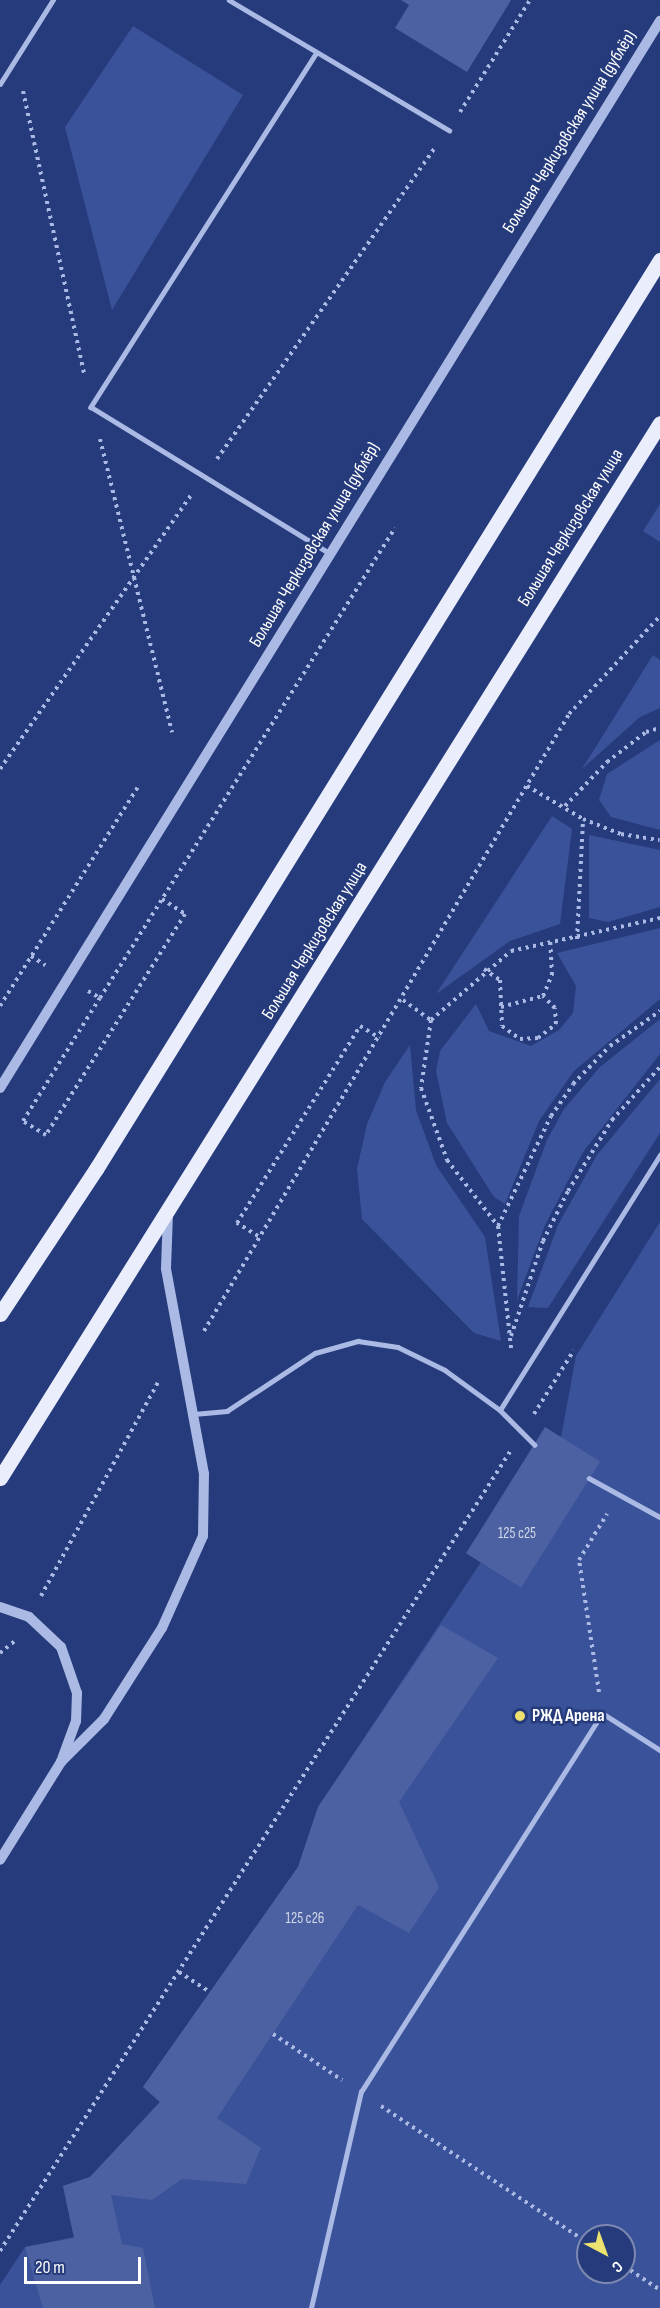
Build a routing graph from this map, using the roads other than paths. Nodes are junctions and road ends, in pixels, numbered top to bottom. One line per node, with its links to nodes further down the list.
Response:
1 (53, 0): 5 (lane)
2 (229, 0): 4 (lane)
3 (660, 21): 9 (street, Большая Черкизовская улица (дублёр))
4 (316, 54): 6 (lane); 9 (lane)
5 (0, 84)
6 (449, 129)
7 (660, 260): 13 (main road)
8 (660, 423): 12 (main road, Большая Черкизовская улица)
9 (329, 553): 10 (street, Большая Черкизовская улица (дублёр))
10 (0, 1088)
11 (660, 1155): 14 (lane)
12 (168, 1214): 15 (street); 17 (main road, Большая Черкизовская улица)
13 (0, 1314)
14 (500, 1410): 15 (lane); 16 (lane)
15 (192, 1415): 22 (street)
16 (535, 1445)
17 (0, 1478)
18 (589, 1478): 19 (lane)
19 (660, 1517)
20 (0, 1607): 22 (street)
21 (660, 1750): 24 (lane)
22 (61, 1762): 23 (street)
23 (0, 1860)
24 (311, 2308)

